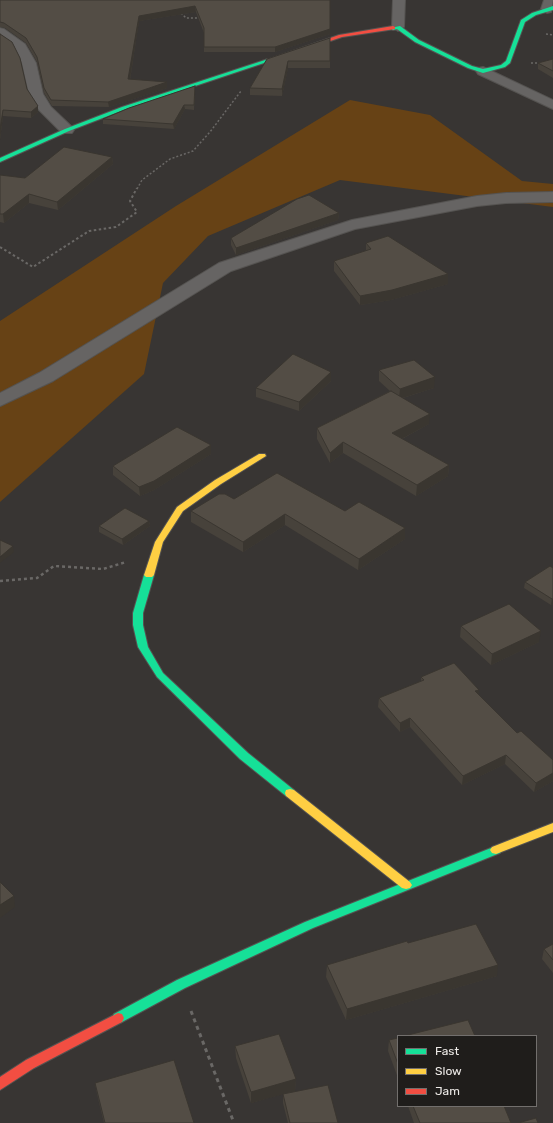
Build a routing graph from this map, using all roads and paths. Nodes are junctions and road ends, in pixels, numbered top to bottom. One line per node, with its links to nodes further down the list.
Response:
1 (399, 0): 5 (street)
2 (550, 6): 10 (street)
3 (180, 9): 4 (path)
4 (206, 18)
5 (398, 27): 9 (street); 10 (street)
6 (0, 32): 12 (street)
7 (546, 34): 8 (path)
8 (553, 35)
9 (261, 63): 12 (street); 15 (path)
10 (483, 71): 11 (street)
11 (553, 105)
12 (67, 130): 13 (street)
13 (0, 160)
14 (553, 197): 16 (street)
15 (0, 247)
16 (0, 400)
17 (262, 456): 18 (street)
18 (159, 542): 19 (path); 21 (street)
19 (0, 581)
20 (553, 827): 21 (street)
21 (406, 885): 22 (street)
22 (181, 984): 23 (street); 24 (path)
23 (0, 1084)
24 (234, 1123)

